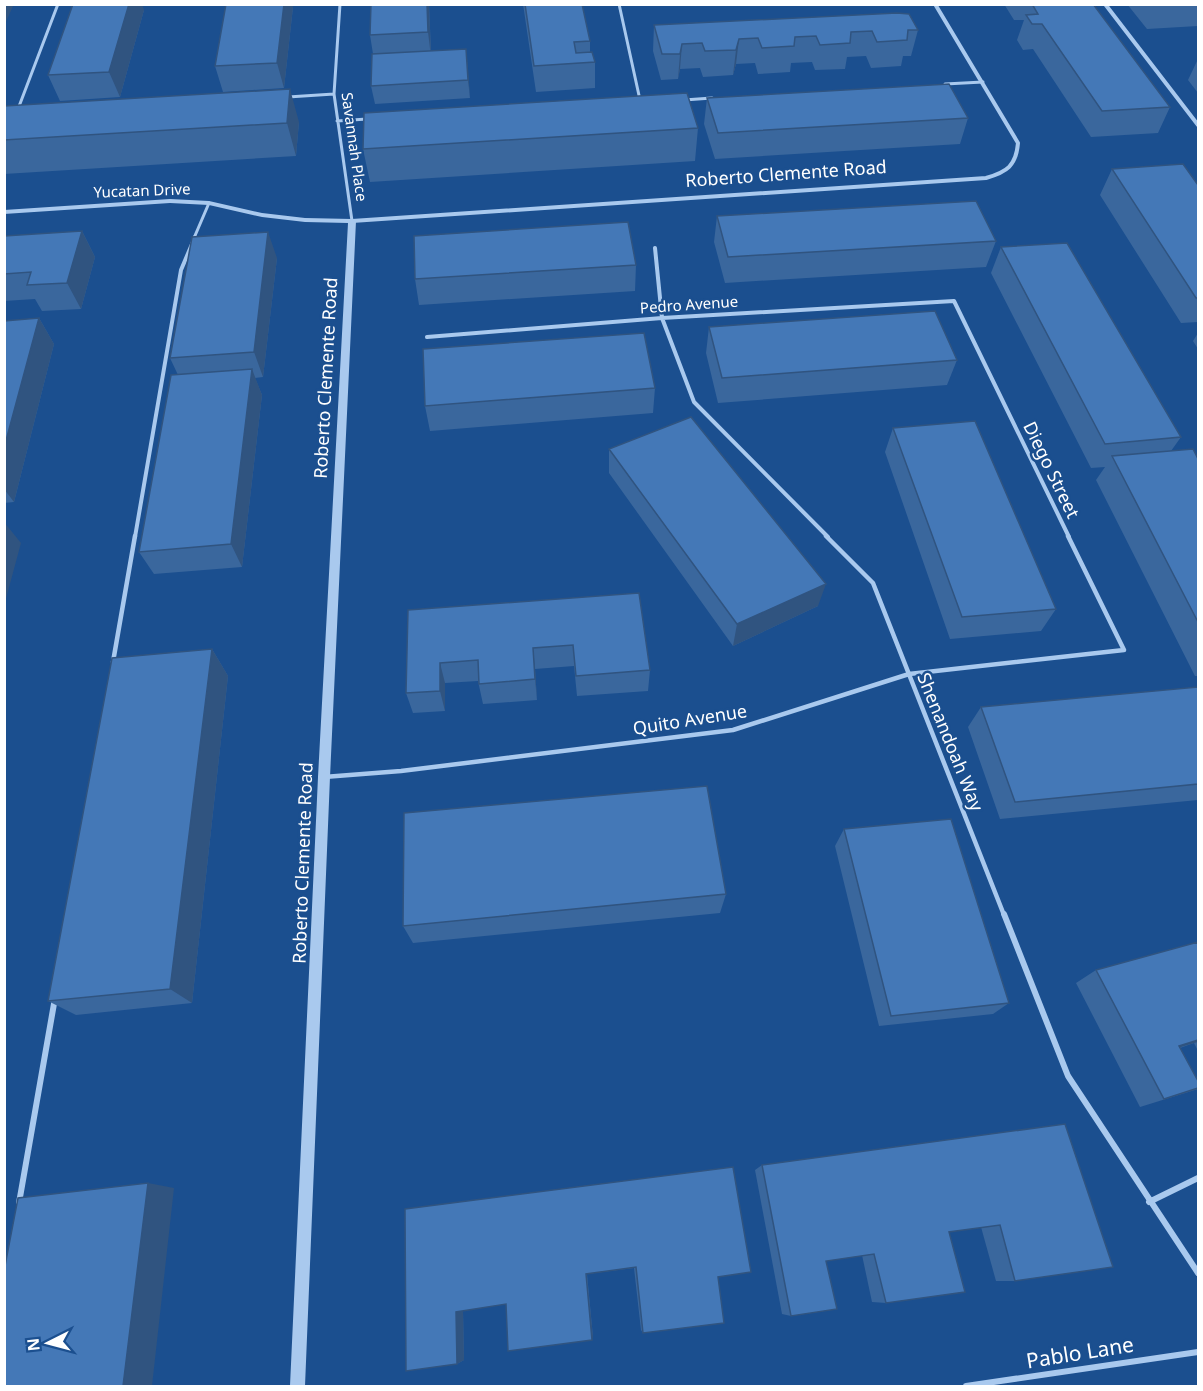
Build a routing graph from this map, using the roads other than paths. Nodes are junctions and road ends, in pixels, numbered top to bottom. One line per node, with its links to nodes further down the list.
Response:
1 (58, 4): 13 (lane)
2 (340, 4): 8 (lane, Savannah Place)
3 (619, 4): 12 (lane)
4 (935, 4): 6 (street, Roberto Clemente Road)
5 (1105, 4): 16 (street)
6 (983, 82): 7 (lane); 19 (street, Roberto Clemente Road)
7 (938, 84)
8 (334, 94): 9 (lane); 15 (lane, Savannah Place)
9 (286, 97)
10 (722, 98): 11 (lane)
11 (676, 101)
12 (641, 103)
13 (16, 114)
14 (372, 119): 15 (lane)
15 (337, 121): 19 (lane, Savannah Place)
16 (1198, 125)
17 (208, 202): 18 (street, Yucatan Drive); 19 (street, Yucatan Drive); 25 (lane)
18 (4, 212)
19 (352, 221): 27 (street, Roberto Clemente Road)
20 (655, 248): 22 (lane, Shenandoah Way)
21 (954, 301): 22 (lane, Pedro Avenue); 24 (lane, Diego Street)
22 (662, 318): 23 (lane, Pedro Avenue); 26 (lane, Shenandoah Way)
23 (427, 337)
24 (1124, 650): 26 (lane, Quito Avenue)
25 (112, 669)
26 (909, 674): 27 (lane, Quito Avenue); 30 (lane, Shenandoah Way)
27 (324, 777): 34 (street, Roberto Clemente Road)
28 (56, 996): 31 (lane)
29 (1198, 1178): 30 (lane)
30 (1149, 1202): 32 (lane, Shenandoah Way)
31 (17, 1213)
32 (1198, 1274)
33 (1198, 1352): 35 (lane, Pablo Lane)
34 (298, 1386)
35 (966, 1386)

